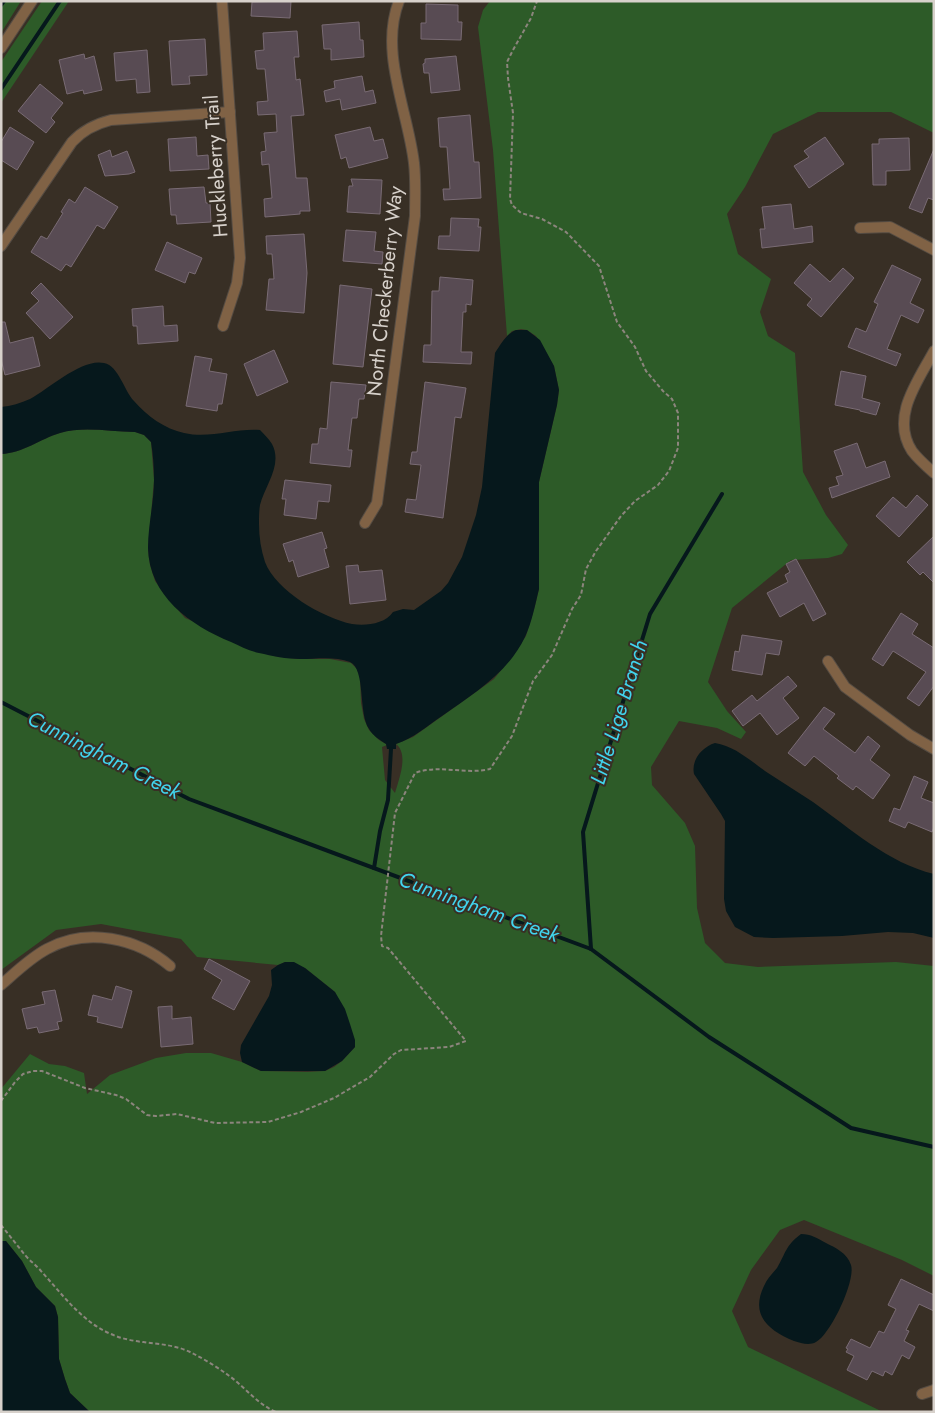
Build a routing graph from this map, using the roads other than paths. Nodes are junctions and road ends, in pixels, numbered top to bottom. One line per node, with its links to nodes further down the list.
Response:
1 (32, 1): 4 (street)
2 (222, 1): 5 (street, Huckleberry Trail)
3 (399, 1): 12 (street, North Checkerberry Way)
4 (1, 48)
5 (230, 112): 7 (street); 9 (street, Huckleberry Trail)
6 (860, 228): 8 (street)
7 (1, 246)
8 (934, 250)
9 (223, 326)
10 (934, 351): 11 (street)
11 (934, 473)
12 (365, 523)
13 (828, 661): 14 (street)
14 (934, 749)
15 (170, 966): 16 (street)
16 (1, 985)
17 (934, 1390): 18 (street)
18 (922, 1394)

